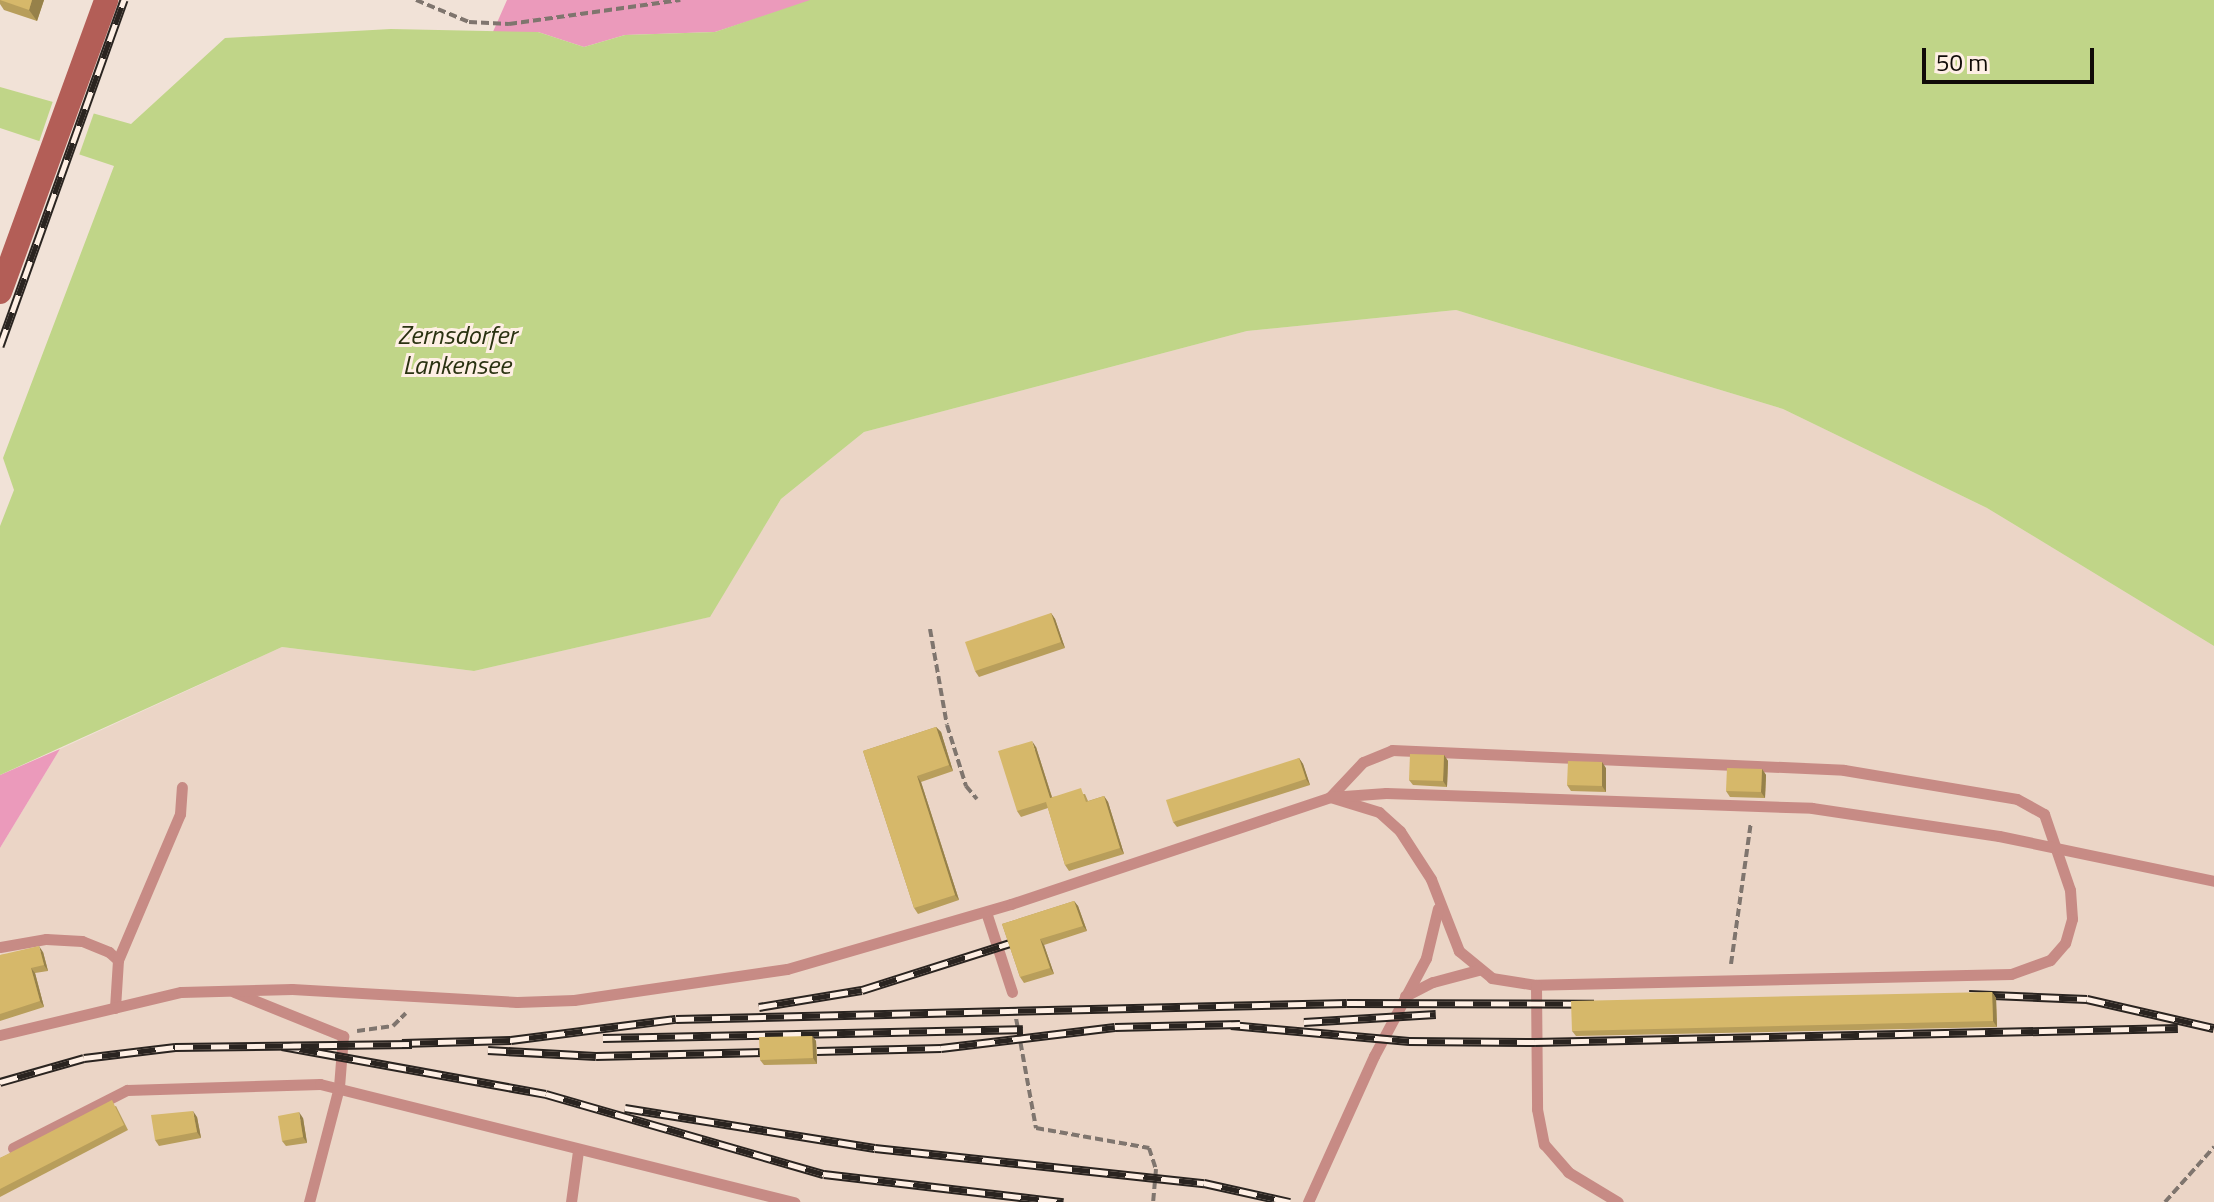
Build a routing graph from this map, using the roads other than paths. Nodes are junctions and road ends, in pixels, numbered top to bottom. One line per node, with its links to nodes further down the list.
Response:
1 (106, 0): 2 (street)
2 (0, 292)
3 (182, 787): 10 (lane)
4 (1330, 797): 5 (lane); 5 (lane); 7 (lane); 8 (lane)
5 (2057, 848): 6 (lane); 12 (lane)
6 (2214, 881)
7 (1439, 903): 11 (lane); 15 (lane)
8 (986, 912): 13 (lane); 14 (lane)
9 (0, 947): 10 (lane)
10 (118, 960): 16 (lane)
11 (1478, 970): 12 (lane); 15 (lane)
12 (1536, 985): 25 (lane)
13 (227, 989): 16 (lane); 18 (lane)
14 (1012, 992)
15 (1405, 996): 24 (lane)
16 (115, 1008): 17 (lane)
17 (0, 1035)
18 (339, 1087): 19 (lane); 20 (lane); 21 (lane)
19 (13, 1148)
20 (578, 1151): 22 (lane); 23 (lane)
21 (309, 1202)
22 (571, 1202)
23 (795, 1202)
24 (1308, 1202)
25 (1618, 1202)

